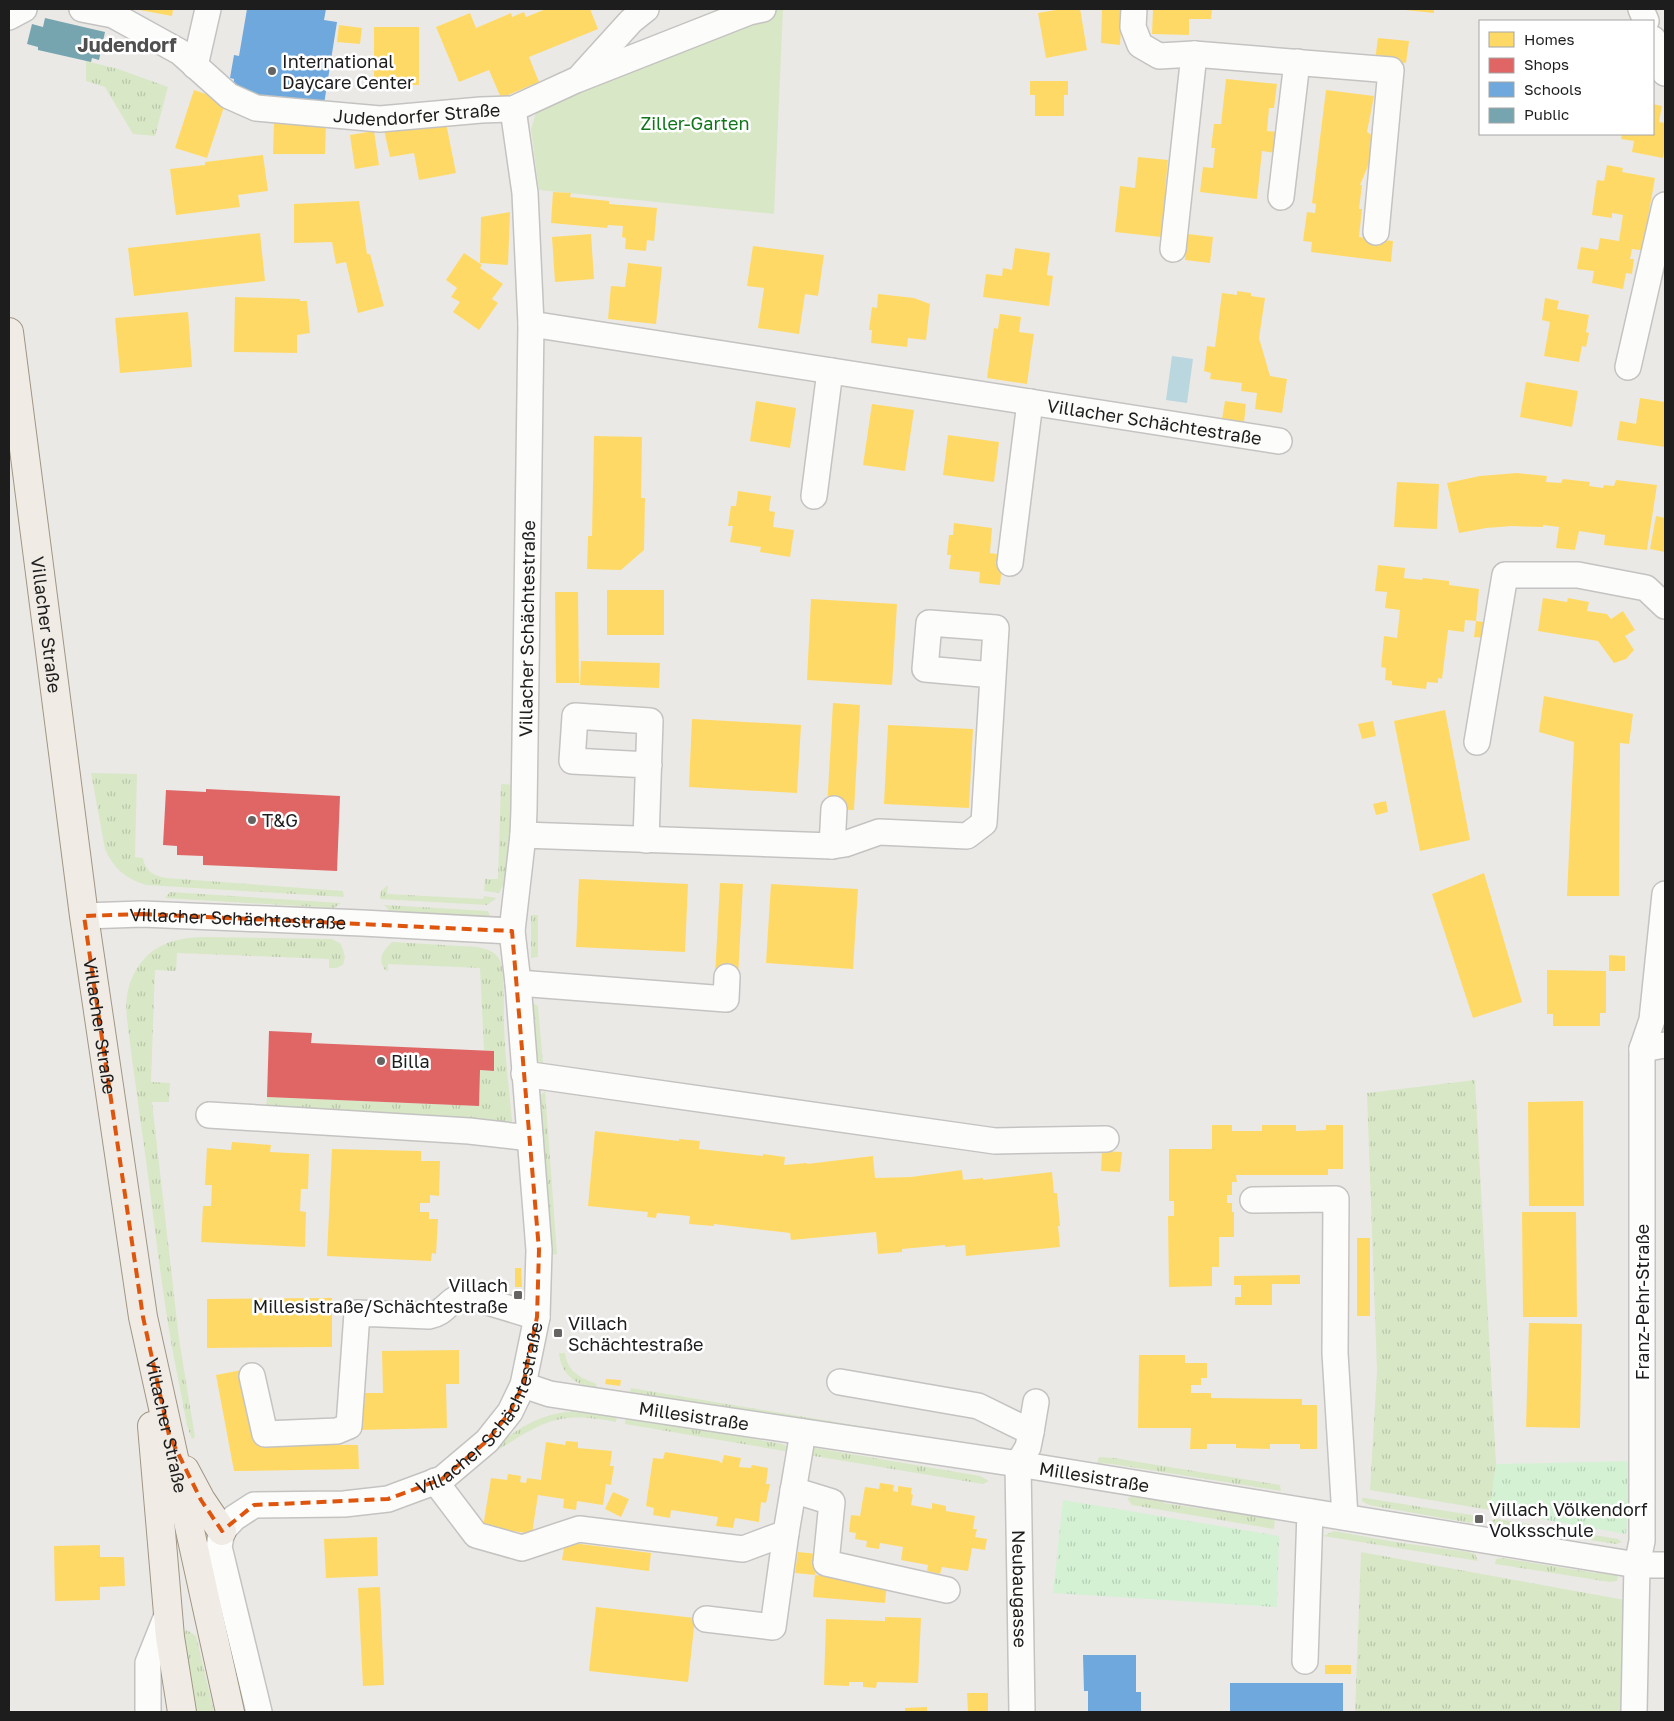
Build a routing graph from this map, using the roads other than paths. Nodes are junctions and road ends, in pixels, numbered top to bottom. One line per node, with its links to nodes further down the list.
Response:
1 (24, 9): 7 (street)
2 (82, 9): 11 (street, Judendorfer Straße)
3 (208, 9): 11 (street)
4 (646, 9): 13 (street)
5 (763, 9): 13 (street, Judendorfer Straße)
6 (1134, 9): 9 (street)
7 (9, 17)
8 (1654, 42): 12 (street)
9 (1194, 54): 10 (street); 18 (street)
10 (1297, 62): 15 (street); 17 (street)
11 (195, 66): 14 (street, Judendorfer Straße)
12 (1665, 73)
13 (576, 80): 14 (street, Judendorfer Straße)
14 (513, 109): 19 (street, Villacher Schächtestraße)
15 (1281, 197)
16 (1665, 205): 21 (street)
17 (1376, 232)
18 (1172, 249)
19 (531, 324): 22 (street, Villacher Schächtestraße); 32 (street, Villacher Schächtestraße)
20 (9, 332): 36 (main road, Villacher Straße)
21 (1628, 367)
22 (830, 371): 23 (street, Villacher Schächtestraße); 25 (street)
23 (1030, 402): 24 (street, Villacher Schächtestraße); 26 (street, Villacher Schächtestraße)
24 (1279, 441)
25 (814, 496)
26 (1010, 563)
27 (1665, 606): 29 (street)
28 (993, 674): 34 (street)
29 (1477, 742)
30 (649, 765): 33 (street)
31 (841, 810): 34 (street)
32 (523, 835): 33 (street); 37 (street, Villacher Schächtestraße)
33 (646, 840): 34 (street)
34 (839, 845)
35 (1665, 894): 40 (street, Franz-Pehr-Straße)
36 (84, 916): 37 (street, Villacher Schächtestraße); 46 (main road, Villacher Straße)
37 (512, 931): 39 (street, Villacher Schächtestraße)
38 (727, 977): 39 (street)
39 (518, 983): 41 (street, Villacher Schächtestraße)
40 (1654, 1047): 62 (street, Franz-Pehr-Straße)
41 (524, 1074): 43 (street, Villacher Schächtestraße); 44 (street)
42 (209, 1115): 43 (street)
43 (530, 1138): 47 (street, Villacher Schächtestraße)
44 (1106, 1139)
45 (1253, 1200): 59 (street)
46 (143, 1317): 54 (main road, Villacher Straße); 65 (main road)
47 (537, 1317): 48 (street); 50 (street, Villacher Schächtestraße)
48 (252, 1376)
49 (840, 1382): 53 (street)
50 (523, 1385): 52 (street, Millesistraße); 56 (street, Villacher Schächtestraße)
51 (1036, 1402): 53 (street)
52 (803, 1432): 55 (street, Millesistraße); 57 (street)
53 (1031, 1432): 55 (street)
54 (169, 1435): 60 (main road); 70 (main road, Villacher Straße)
55 (1018, 1464): 58 (street, Millesistraße); 72 (street, Neubaugasse)
56 (435, 1482): 60 (street, Villacher Schächtestraße); 61 (street)
57 (793, 1490): 61 (street); 64 (street)
58 (1310, 1512): 59 (street, Millesistraße); 67 (street)
59 (1345, 1517): 62 (street, Millesistraße)
60 (222, 1531): 71 (street)
61 (786, 1534): 66 (street)
62 (1637, 1565): 63 (street, Millesistraße); 73 (street, Franz-Pehr-Straße)
63 (1665, 1565)
64 (947, 1590)
65 (168, 1613): 68 (street); 69 (main road)
66 (706, 1619)
67 (1305, 1661)
68 (148, 1712)
69 (182, 1712)
70 (230, 1712)
71 (259, 1712)
72 (1022, 1712)
73 (1634, 1712)

